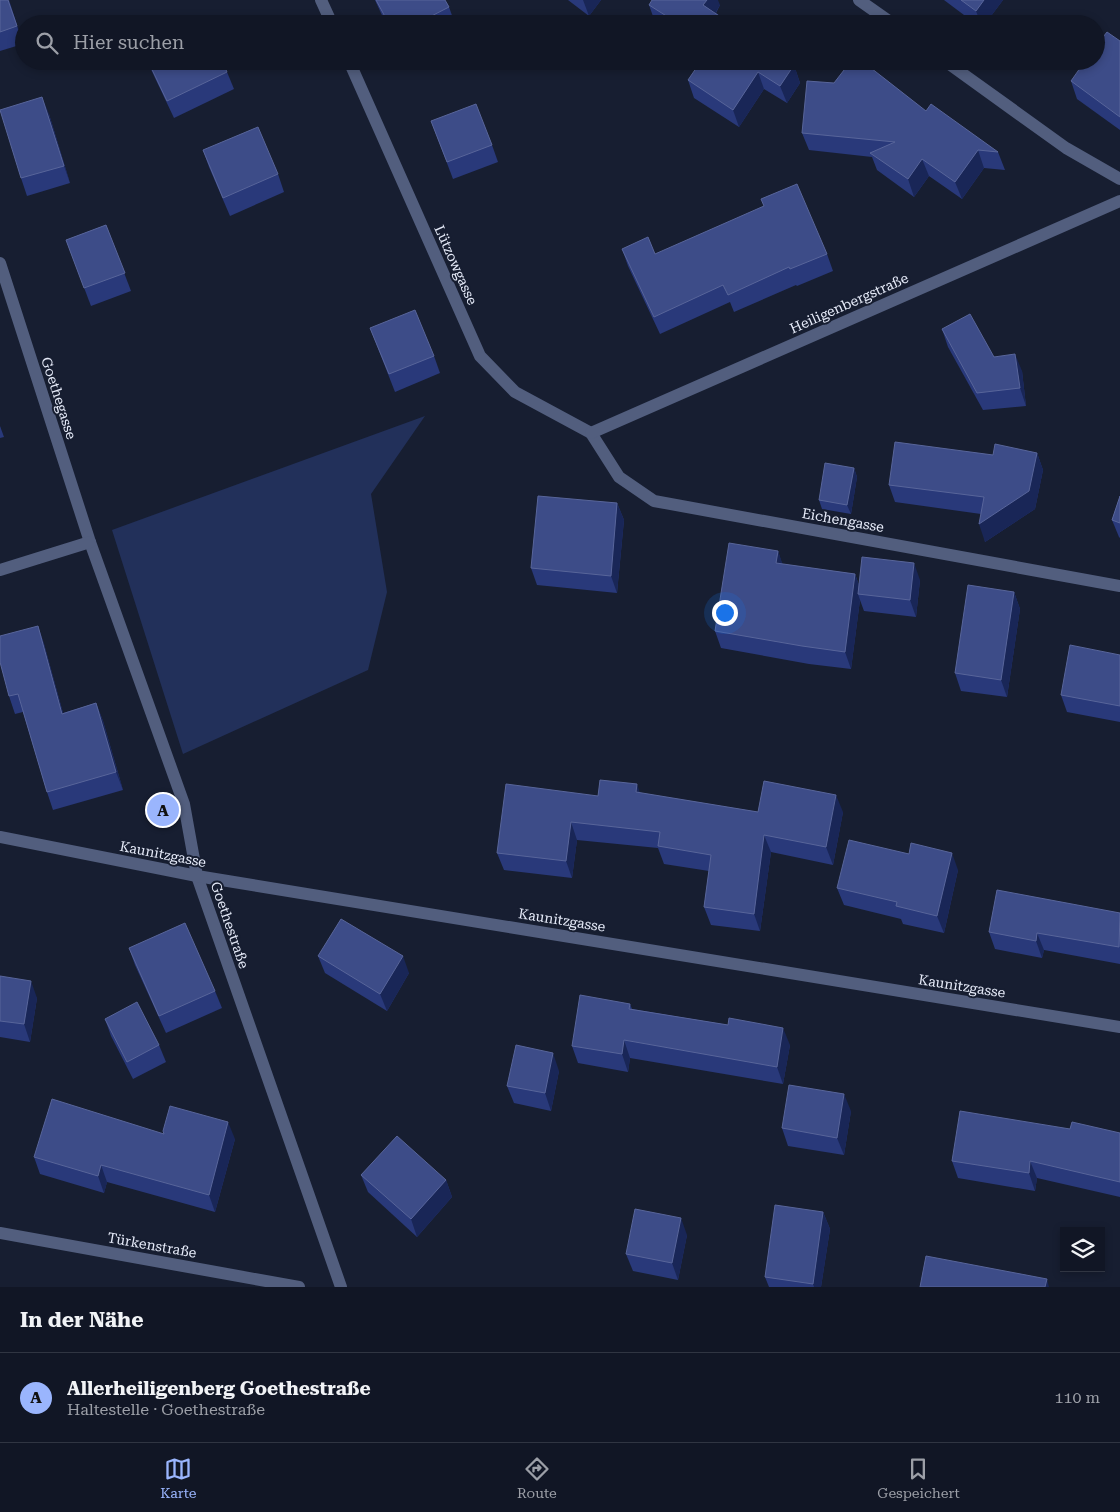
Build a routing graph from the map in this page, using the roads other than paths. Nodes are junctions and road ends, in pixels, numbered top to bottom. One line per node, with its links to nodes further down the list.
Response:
1 (321, 0): 3 (street)
2 (859, 0): 4 (street)
3 (328, 15)
4 (880, 15)
5 (353, 70): 10 (street, Lützowgasse)
6 (958, 70): 7 (street)
7 (1120, 179)
8 (1120, 201): 10 (street, Heiligenbergstraße)
9 (0, 263): 11 (street, Goethegasse)
10 (591, 433): 13 (street, Eichengasse)
11 (90, 542): 12 (street); 15 (street, Goethestraße)
12 (0, 570)
13 (1120, 586)
14 (0, 837): 15 (street, Kaunitzgasse)
15 (197, 876): 16 (street, Kaunitzgasse); 19 (street, Goethestraße)
16 (1120, 1027)
17 (0, 1233): 18 (street, Türkenstraße)
18 (299, 1287)
19 (341, 1287)

